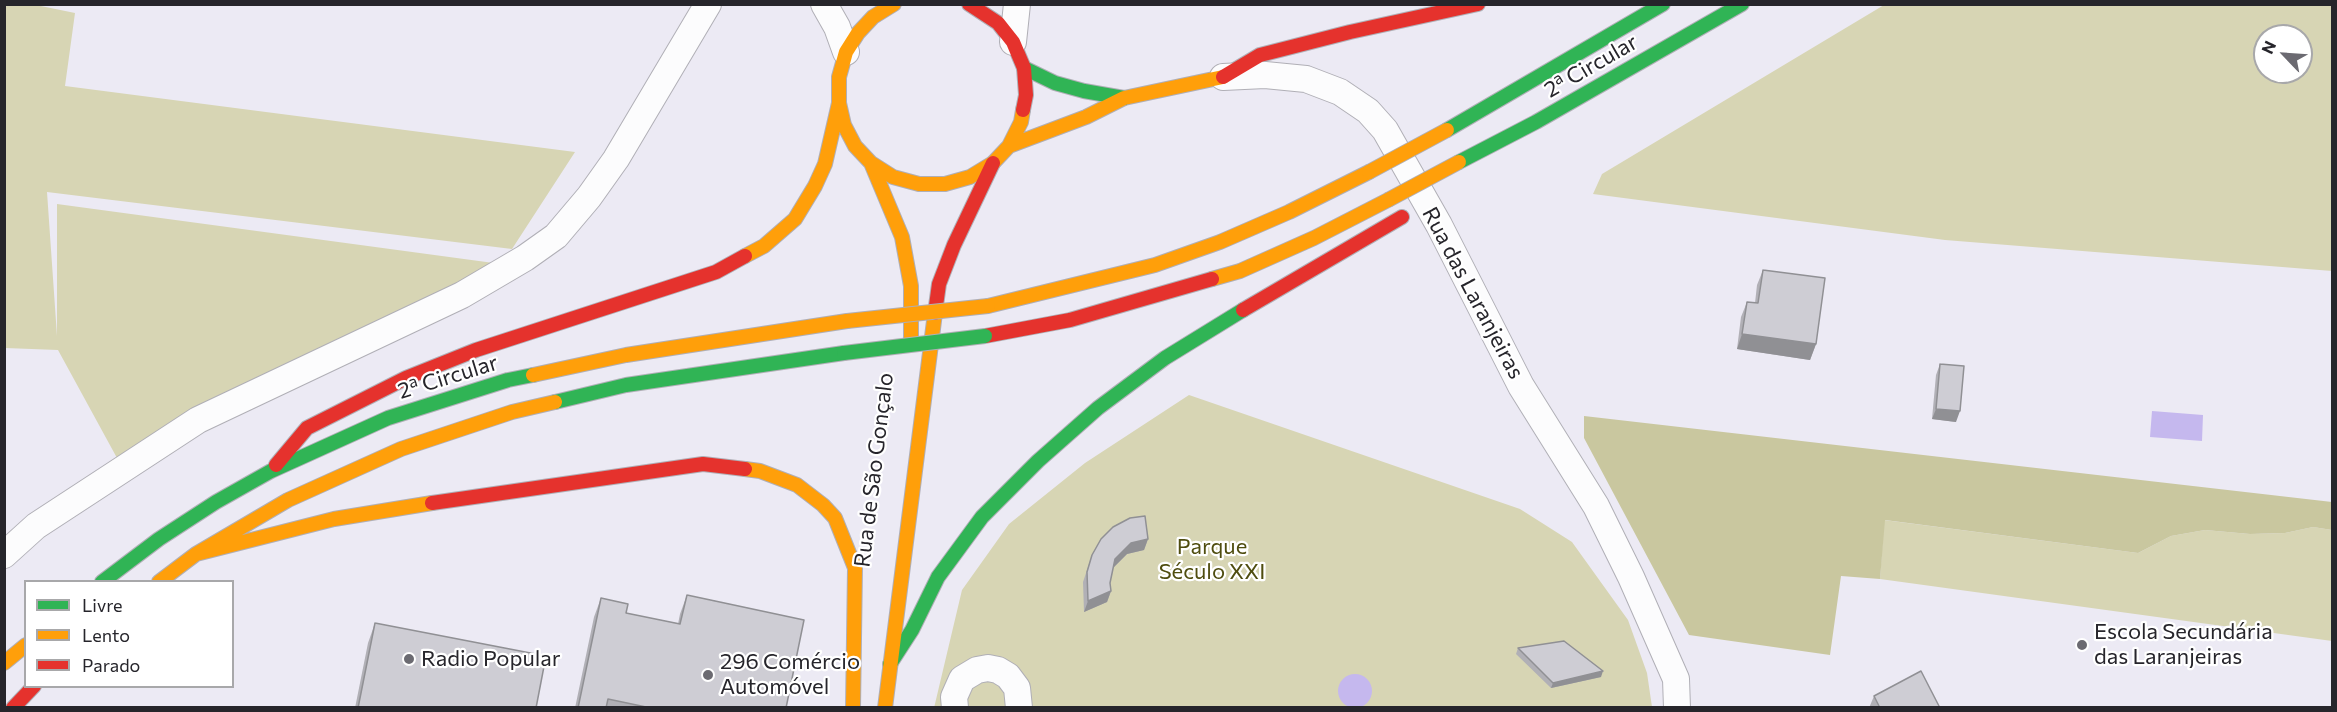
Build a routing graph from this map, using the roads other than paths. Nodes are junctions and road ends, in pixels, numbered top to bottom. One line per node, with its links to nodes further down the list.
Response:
1 (708, 4): 22 (street)
2 (824, 4): 10 (street)
3 (894, 4): 10 (main road)
4 (969, 4): 9 (main road)
5 (1017, 4): 9 (street)
6 (1478, 4): 12 (main road)
7 (1663, 4): 20 (main road, 2ª Circular, bridge)
8 (1742, 4): 16 (main road, 2ª Circular)
9 (1013, 42): 11 (main road)
10 (846, 52): 14 (main road)
11 (1024, 68): 13 (main road, Rua das Laranjeiras); 15 (main road)
12 (1223, 77): 13 (main road, Rua das Laranjeiras); 36 (street, Rua das Laranjeiras)
13 (1124, 98): 15 (main road, Rua das Laranjeiras)
14 (839, 103): 17 (main road); 20 (main road)
15 (1009, 146): 18 (main road)
16 (1459, 162): 21 (main road, 2ª Circular, bridge); 27 (main road, bridge)
17 (871, 163): 18 (main road); 19 (main road, Rua de São Gonçalo)
18 (993, 163): 27 (main road, Rua de São Gonçalo)
19 (910, 358)
20 (271, 471): 23 (main road, 2ª Circular)
21 (196, 554): 24 (main road); 31 (main road)
22 (4, 555)
23 (105, 580)
24 (162, 580)
25 (24, 647): 26 (main road)
26 (4, 663)
27 (890, 664): 33 (main road, Rua de São Gonçalo)
28 (868, 673): 32 (main road)
29 (33, 688): 30 (main road)
30 (13, 708)
31 (853, 708)
32 (863, 708)
33 (885, 708)
34 (955, 708): 35 (street)
35 (1018, 708)
36 (1677, 708)

